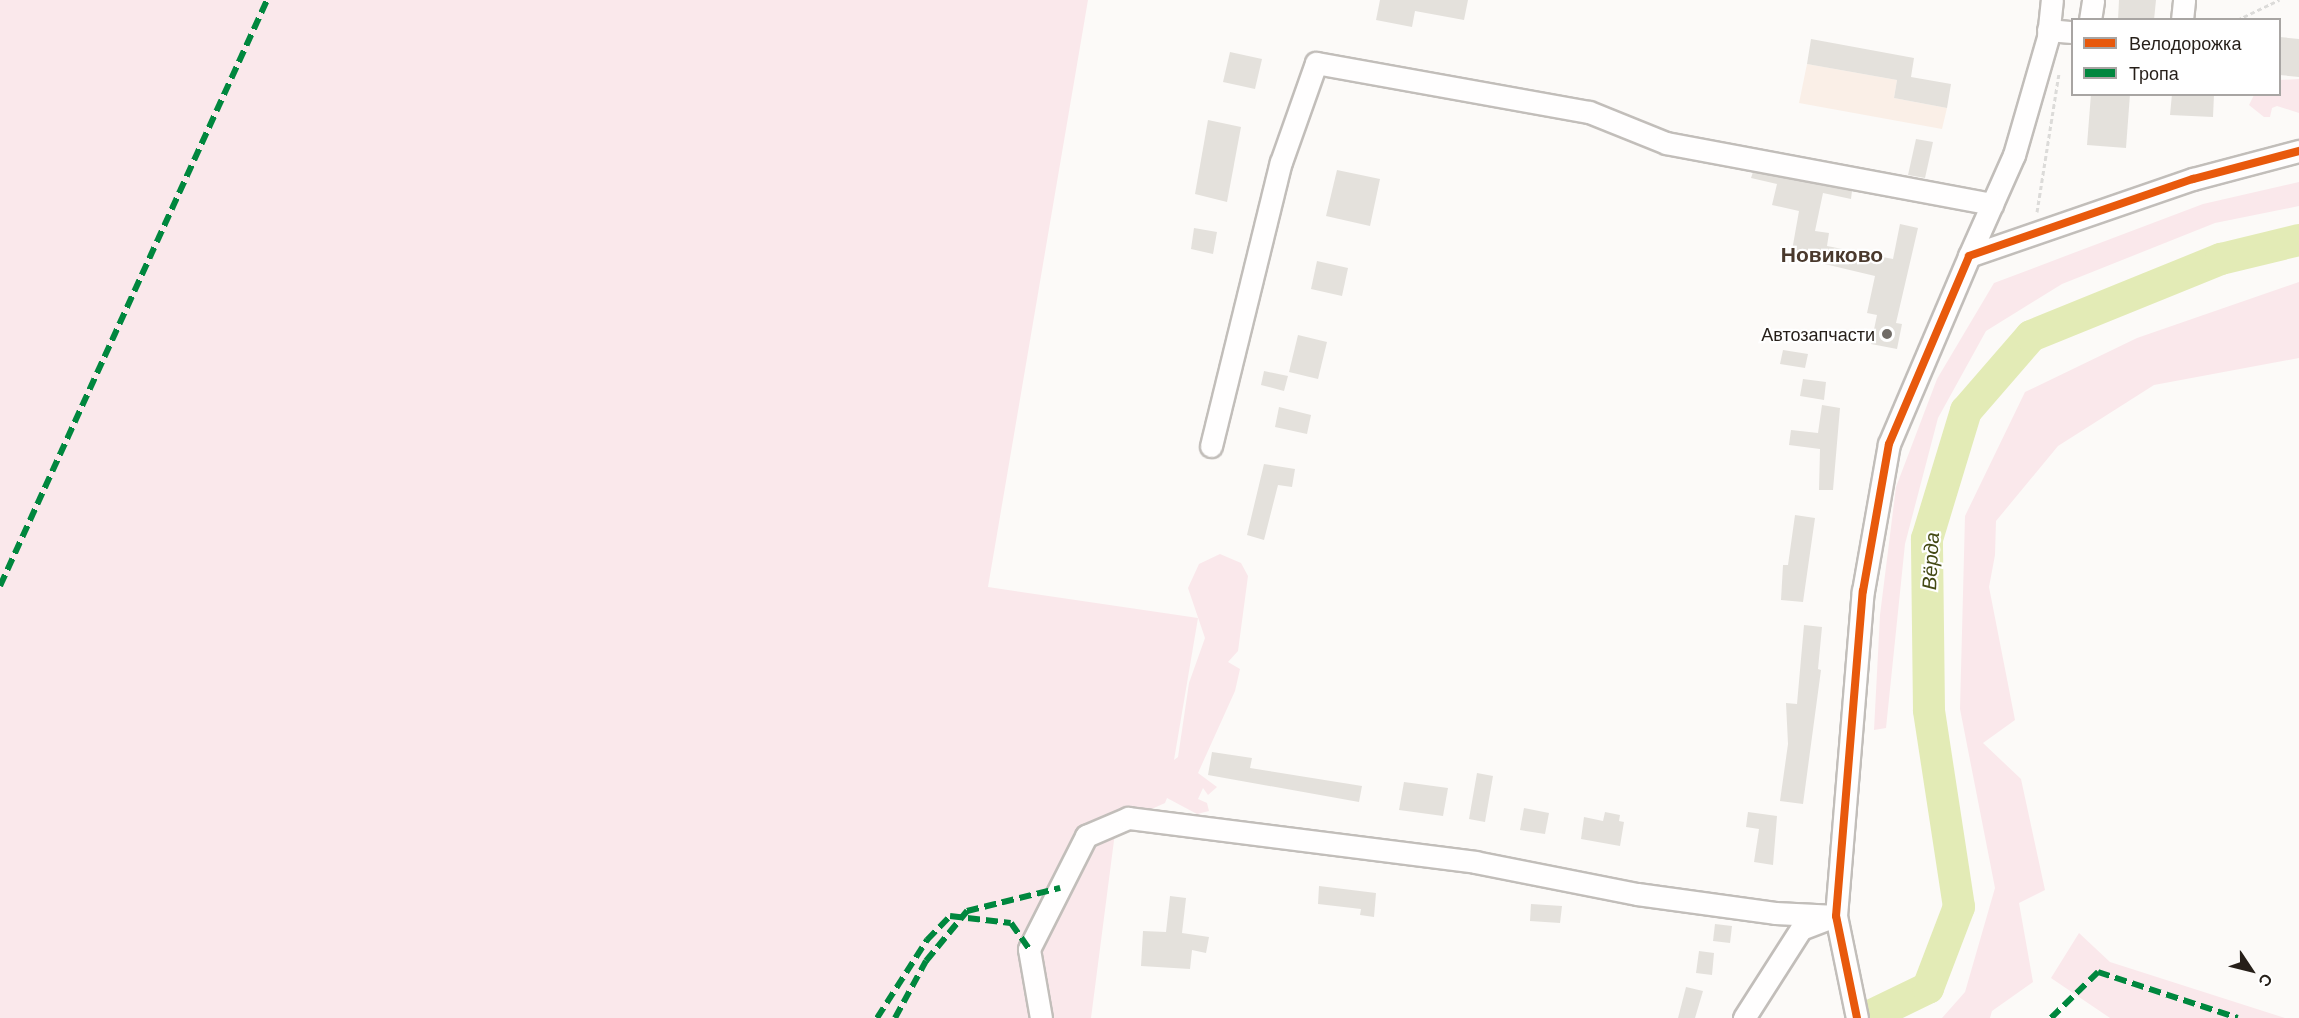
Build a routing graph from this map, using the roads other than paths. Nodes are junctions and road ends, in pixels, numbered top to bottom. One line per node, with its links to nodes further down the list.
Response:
1 (2052, 0): 6 (street)
2 (2093, 0): 4 (street)
3 (2184, 0): 5 (street)
4 (2090, 18)
5 (2182, 18)
6 (2048, 30): 7 (street); 9 (street)
7 (2071, 32)
8 (2299, 151): 10 (street)
9 (1992, 204): 10 (street); 11 (street)
10 (1969, 256): 12 (street)
11 (1212, 446)
12 (1836, 916): 13 (street); 14 (street); 15 (street)
13 (1041, 1018)
14 (1744, 1018)
15 (1857, 1018)

